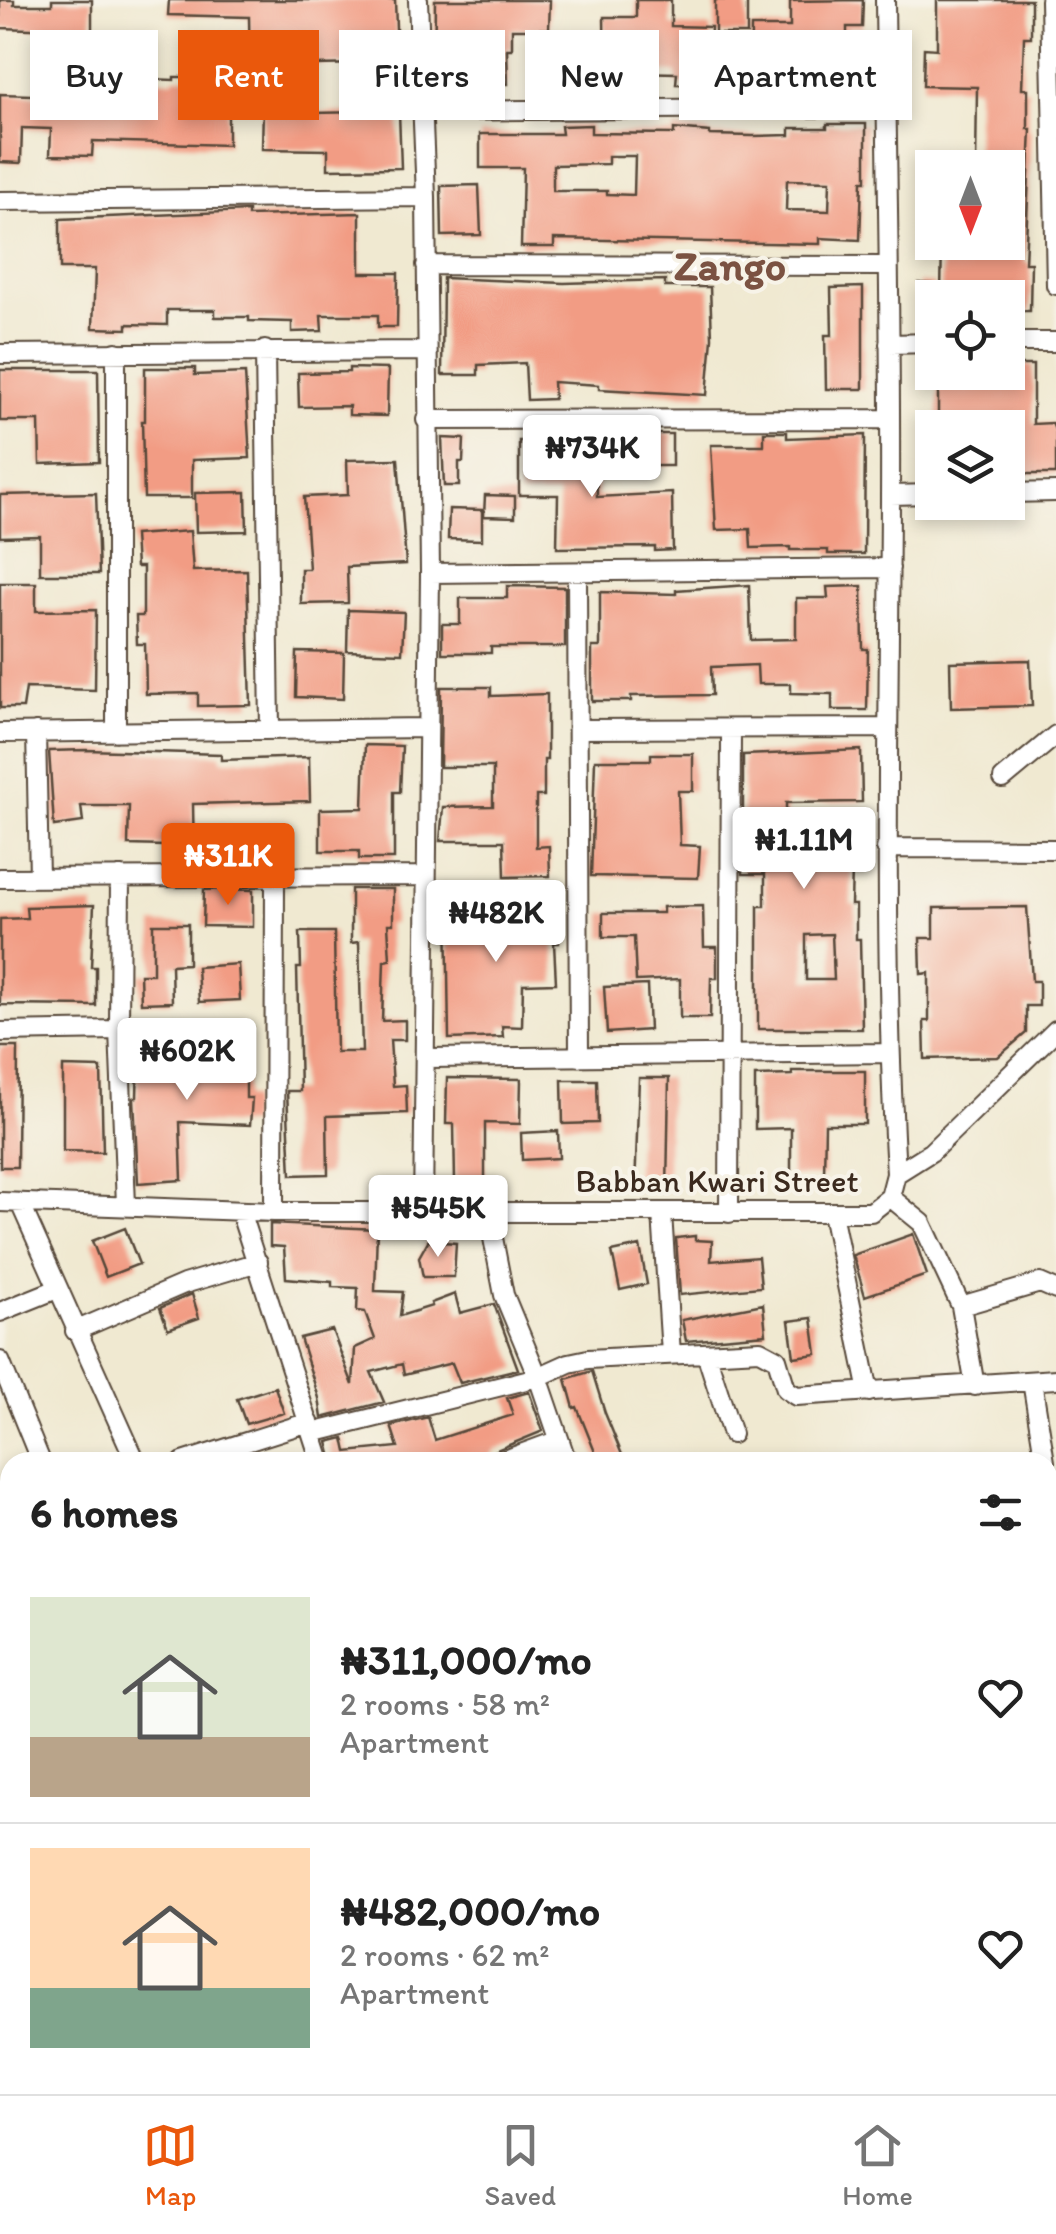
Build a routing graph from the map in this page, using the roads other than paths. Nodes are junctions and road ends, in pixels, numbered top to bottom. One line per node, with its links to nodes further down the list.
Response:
1 (418, 0): 4 (street)
2 (885, 0): 5 (street)
3 (1050, 0): 6 (street)
4 (419, 30)
5 (885, 30)
6 (1054, 106): 15 (street)
7 (679, 110): 8 (street)
8 (505, 111)
9 (422, 120): 11 (street)
10 (886, 120): 14 (street)
11 (426, 197): 12 (street); 13 (street)
12 (0, 201)
13 (426, 265): 14 (street); 21 (street)
14 (888, 266): 19 (street)
15 (1056, 285)
16 (1025, 342): 17 (street)
17 (1056, 342)
18 (915, 343): 19 (street)
19 (889, 344): 24 (street)
20 (264, 350): 21 (street); 22 (street); 36 (street)
21 (426, 351): 25 (street)
22 (116, 352): 23 (street); 40 (street)
23 (0, 354)
24 (890, 419): 25 (street); 29 (street)
25 (426, 420): 32 (street)
26 (1056, 492): 27 (street)
27 (1025, 493)
28 (915, 494): 29 (street)
29 (890, 495): 30 (street)
30 (890, 568): 31 (street); 34 (street)
31 (577, 572): 32 (street); 35 (street)
32 (430, 573): 33 (street)
33 (426, 728): 36 (street); 46 (street)
34 (888, 728): 37 (street); 43 (street)
35 (578, 729): 37 (street); 55 (street)
36 (270, 730): 40 (street)
37 (730, 730): 54 (street)
38 (0, 732): 39 (street)
39 (36, 732): 40 (street); 49 (street)
40 (116, 732)
41 (1056, 734): 42 (street)
42 (1003, 778)
43 (886, 848): 44 (street); 53 (street)
44 (1056, 849)
45 (275, 876): 46 (street); 47 (street); 63 (street)
46 (426, 876): 56 (street)
47 (120, 877): 49 (street); 50 (street)
48 (0, 878): 49 (street)
49 (39, 878)
50 (119, 1030): 52 (street); 61 (street)
51 (1056, 1030): 57 (street, Babban Kwari Street)
52 (0, 1032)
53 (889, 1053): 54 (street); 57 (street)
54 (731, 1055): 55 (street); 67 (street)
55 (579, 1056): 56 (street)
56 (427, 1058): 64 (street)
57 (896, 1174): 58 (street, Babban Kwari Street)
58 (890, 1198): 68 (street, Babban Kwari Street); 72 (street)
59 (0, 1202): 60 (street, Babban Kwari Street)
60 (20, 1203): 61 (street, Babban Kwari Street); 70 (street)
61 (126, 1205): 62 (street, Babban Kwari Street)
62 (240, 1211): 63 (street, Babban Kwari Street); 69 (street)
63 (274, 1212): 64 (street, Babban Kwari Street)
64 (423, 1212): 65 (street, Babban Kwari Street)
65 (488, 1212): 66 (street, Babban Kwari Street); 78 (street)
66 (662, 1213): 67 (street, Babban Kwari Street); 76 (street)
67 (730, 1213): 68 (street, Babban Kwari Street)
68 (832, 1213): 82 (street)
69 (258, 1262): 74 (street); 83 (street)
70 (57, 1289): 73 (street); 74 (street)
71 (1056, 1290): 72 (street)
72 (961, 1306): 81 (street)
73 (0, 1312)
74 (75, 1332): 87 (street)
75 (706, 1353): 76 (street); 82 (street); 84 (street)
76 (670, 1354): 78 (street)
77 (0, 1361): 86 (street)
78 (538, 1377): 83 (street); 85 (street)
79 (1032, 1380): 80 (street); 81 (street); 92 (street)
80 (1056, 1380)
81 (975, 1386): 82 (street)
82 (870, 1392)
83 (310, 1428): 88 (street); 89 (street)
84 (732, 1434)
85 (559, 1440): 90 (street); 91 (street)
86 (37, 1452)
87 (131, 1452)
88 (240, 1452)
89 (318, 1452)
90 (526, 1452)
91 (563, 1452)
92 (1044, 1452)

